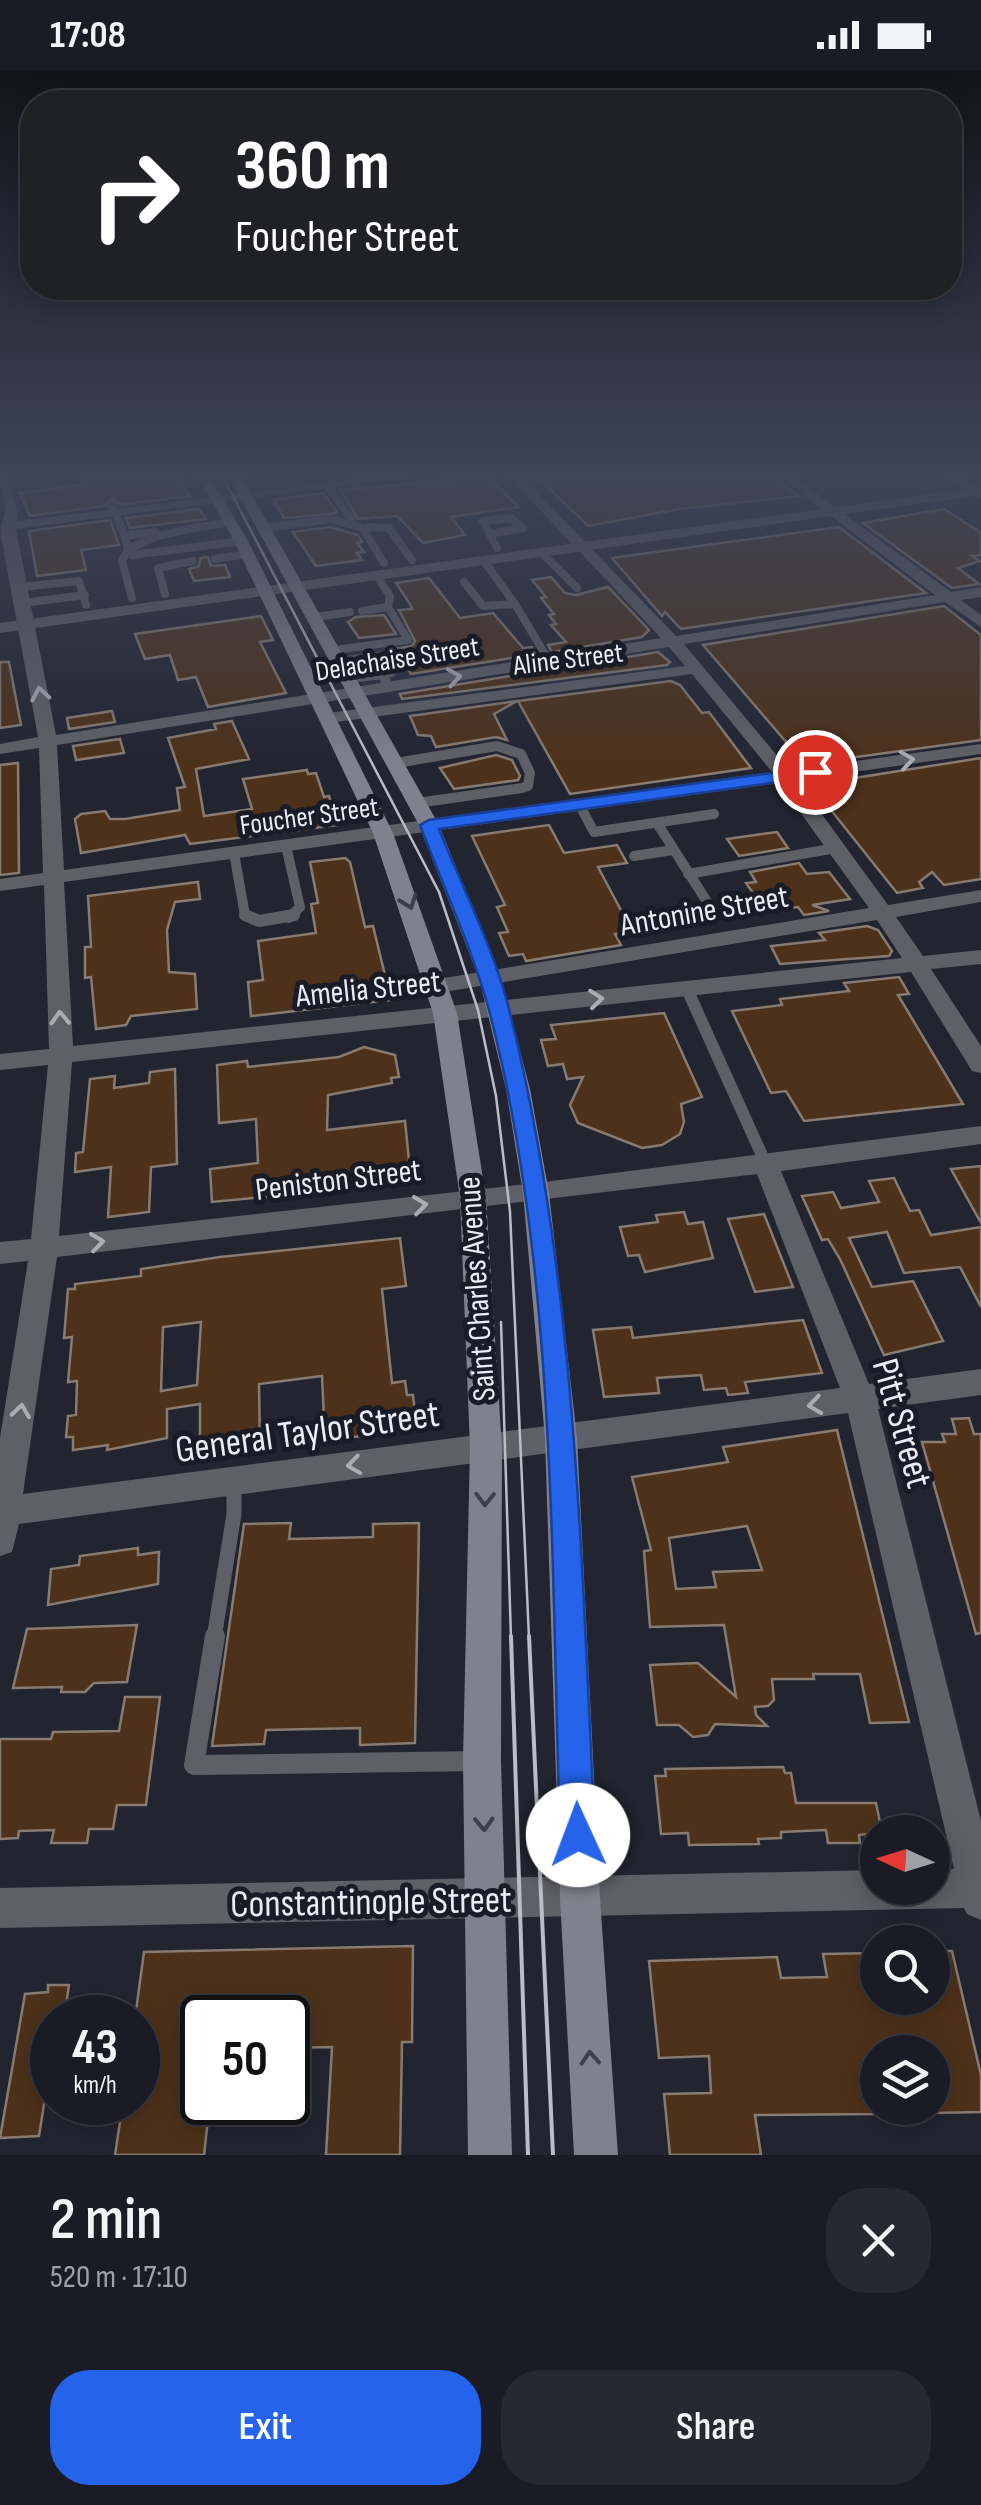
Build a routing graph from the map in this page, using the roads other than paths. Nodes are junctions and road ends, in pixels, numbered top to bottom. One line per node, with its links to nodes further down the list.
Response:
1 (17, 574): 24 (street)
2 (125, 574): 20 (lane)
3 (158, 574): 18 (lane)
4 (257, 574): 15 (main road, Saint Charles Avenue)
5 (292, 574): 12 (main road, Saint Charles Avenue)
6 (347, 574): 12 (street)
7 (382, 574): 25 (lane)
8 (494, 574): 21 (lane)
9 (563, 574): 16 (lane)
10 (608, 574): 32 (street)
11 (919, 574): 19 (street)
12 (296, 581): 15 (street); 29 (main road, Saint Charles Avenue)
13 (464, 582): 21 (lane)
14 (45, 584): 22 (lane); 23 (lane); 24 (lane)
15 (263, 586): 18 (street); 23 (street); 37 (main road, Saint Charles Avenue)
16 (577, 588)
17 (981, 592): 19 (street, Delachaise Street)
18 (165, 594): 20 (street)
19 (950, 597): 30 (street); 32 (street, Delachaise Street)
20 (132, 598): 23 (street)
21 (515, 604): 33 (lane)
22 (50, 605): 23 (street); 24 (street)
23 (91, 605): 24 (street)
24 (24, 607): 28 (street); 31 (street); 39 (street, one-way to 24)
25 (388, 607): 26 (lane); 34 (lane)
26 (362, 610)
27 (350, 612): 29 (lane)
28 (0, 617)
29 (316, 617): 34 (main road, Saint Charles Avenue)
30 (981, 622)
31 (0, 628)
32 (672, 642): 33 (street, Delachaise Street); 35 (street)
33 (549, 662): 36 (street, Delachaise Street, one-way to 33)
34 (352, 669): 36 (street, Delachaise Street); 36 (lane); 37 (street, Delachaise Street); 38 (main road, Saint Charles Avenue)
35 (696, 669): 38 (street, Aline Street); 43 (street)
36 (386, 680)
37 (323, 708): 38 (street, Aline Street); 39 (street, Delachaise Street); 49 (main road, Saint Charles Avenue)
38 (369, 712): 42 (main road, Saint Charles Avenue)
39 (48, 741): 40 (street, Delachaise Street); 56 (street)
40 (0, 749)
41 (981, 750): 43 (street, Foucher Street, one-way to 41)
42 (396, 763): 44 (main road, Saint Charles Avenue); 44 (lane)
43 (782, 776): 45 (street, Foucher Street); 51 (street)
44 (417, 803): 48 (main road, Saint Charles Avenue)
45 (579, 804): 47 (lane); 48 (street, Foucher Street)
46 (714, 814): 47 (lane)
47 (657, 823): 52 (lane)
48 (429, 825): 49 (street, Foucher Street); 64 (main road, Saint Charles Avenue)
49 (383, 833): 50 (street, Foucher Street); 65 (main road, Saint Charles Avenue, one-way to 65)
50 (286, 846): 53 (street, Foucher Street); 53 (lane)
51 (836, 848): 55 (lane); 60 (street)
52 (674, 850): 54 (lane); 55 (lane)
53 (234, 853): 56 (street, Foucher Street)
54 (634, 856)
55 (688, 874): 59 (lane)
56 (55, 877): 57 (street, Foucher Street); 66 (street, one-way to 56)
57 (0, 885)
58 (981, 896): 60 (street, Antonine Street)
59 (736, 904)
60 (884, 912): 62 (street); 64 (street, Antonine Street)
61 (981, 957): 62 (street, Amelia Street)
62 (918, 964): 63 (street, Amelia Street); 68 (street)
63 (687, 989): 64 (street, Amelia Street, one-way to 63); 70 (lane, Pitt Street)
64 (494, 993): 65 (street, Amelia Street); 71 (main road, Saint Charles Avenue)
65 (442, 999): 66 (street, Amelia Street); 72 (main road, Saint Charles Avenue)
66 (62, 1055): 67 (street, Amelia Street); 73 (street)
67 (0, 1062)
68 (981, 1065)
69 (981, 1135): 70 (street, Peniston Street)
70 (765, 1162): 71 (street, Peniston Street); 76 (street, Pitt Street)
71 (536, 1193): 72 (street, Peniston Street); 77 (main road, Saint Charles Avenue)
72 (473, 1198): 73 (street, Peniston Street, one-way to 72); 78 (main road, Saint Charles Avenue)
73 (44, 1248): 74 (street, Peniston Street); 80 (street, one-way to 73)
74 (0, 1253)
75 (981, 1382): 76 (street, General Taylor Street)
76 (860, 1399): 77 (street, General Taylor Street, one-way to 77); 82 (street, Pitt Street)
77 (561, 1438): 78 (street, General Taylor Street); 84 (main road, Saint Charles Avenue)
78 (486, 1448): 79 (street, General Taylor Street, one-way to 79); 81 (main road, Saint Charles Avenue, one-way to 81)
79 (234, 1481): 80 (street, General Taylor Street); 81 (lane)
80 (3, 1521)
81 (482, 1760): 83 (main road, Saint Charles Avenue, one-way to 83)
82 (980, 1892): 84 (street, Constantinople Street)
83 (486, 1898): 84 (street, Constantinople Street); 85 (street, Constantinople Street); 86 (main road, Saint Charles Avenue)
84 (580, 1898): 87 (main road, Saint Charles Avenue, one-way to 84)
85 (0, 1908)
86 (490, 2155)
87 (596, 2155)

